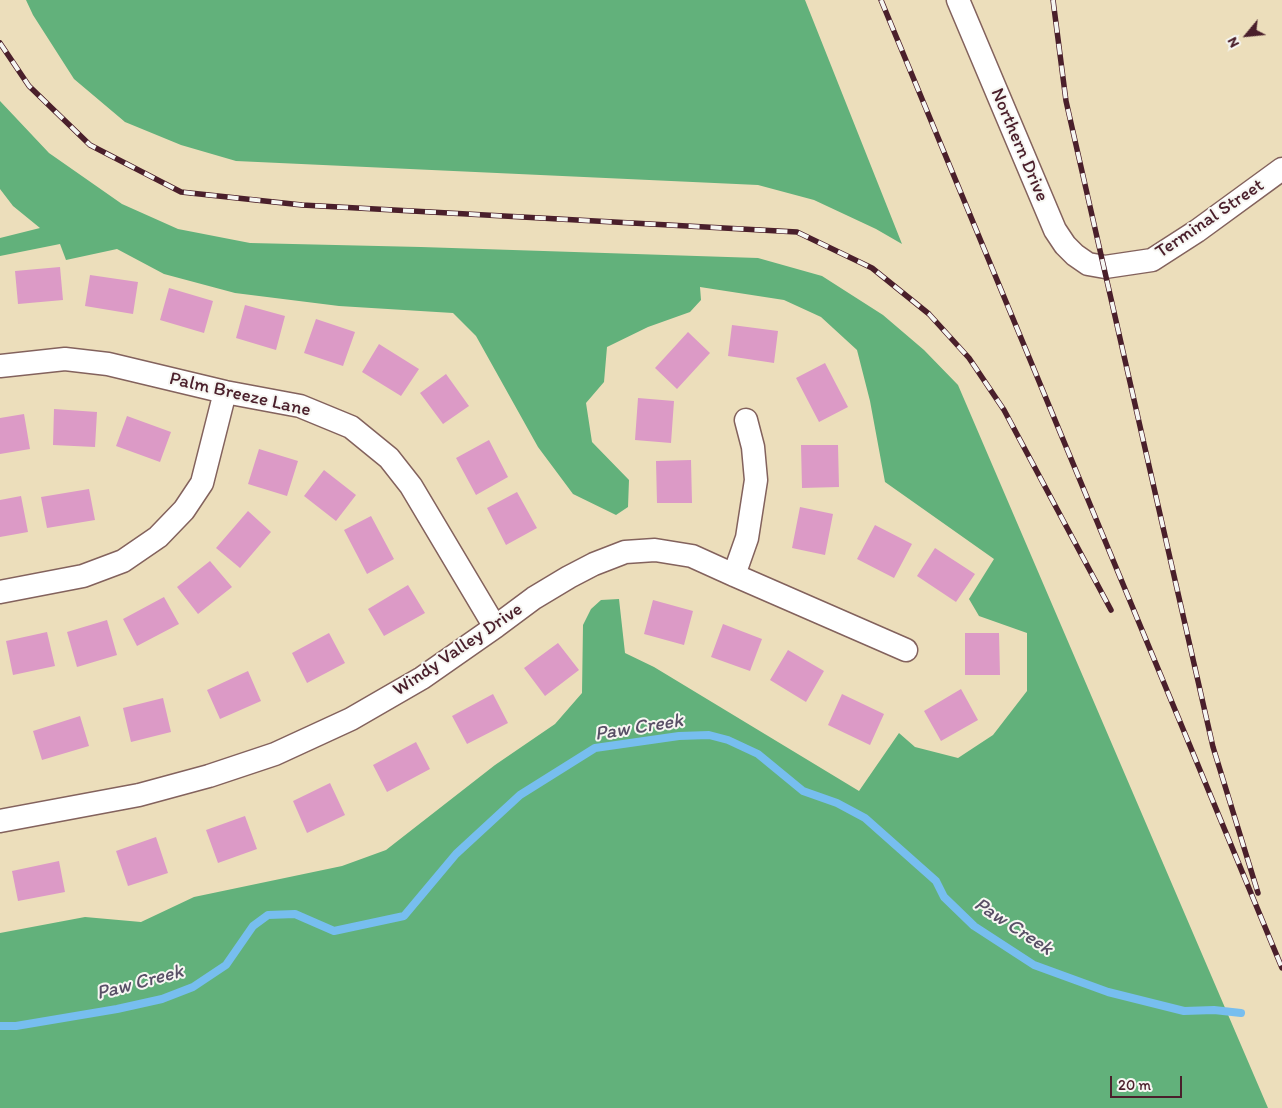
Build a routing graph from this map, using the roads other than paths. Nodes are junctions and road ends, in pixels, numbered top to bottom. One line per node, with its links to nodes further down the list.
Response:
1 (958, 0): 3 (street, Northern Drive)
2 (1282, 169): 3 (street, Terminal Street)
3 (1105, 267)
4 (0, 366): 5 (street, Palm Breeze Lane)
5 (225, 392): 8 (street); 9 (street, Palm Breeze Lane)
6 (746, 420): 7 (street)
7 (734, 575): 9 (street, Windy Valley Drive); 10 (street, Windy Valley Drive)
8 (0, 592)
9 (495, 627): 11 (street, Windy Valley Drive)
10 (906, 650)
11 (0, 821)

